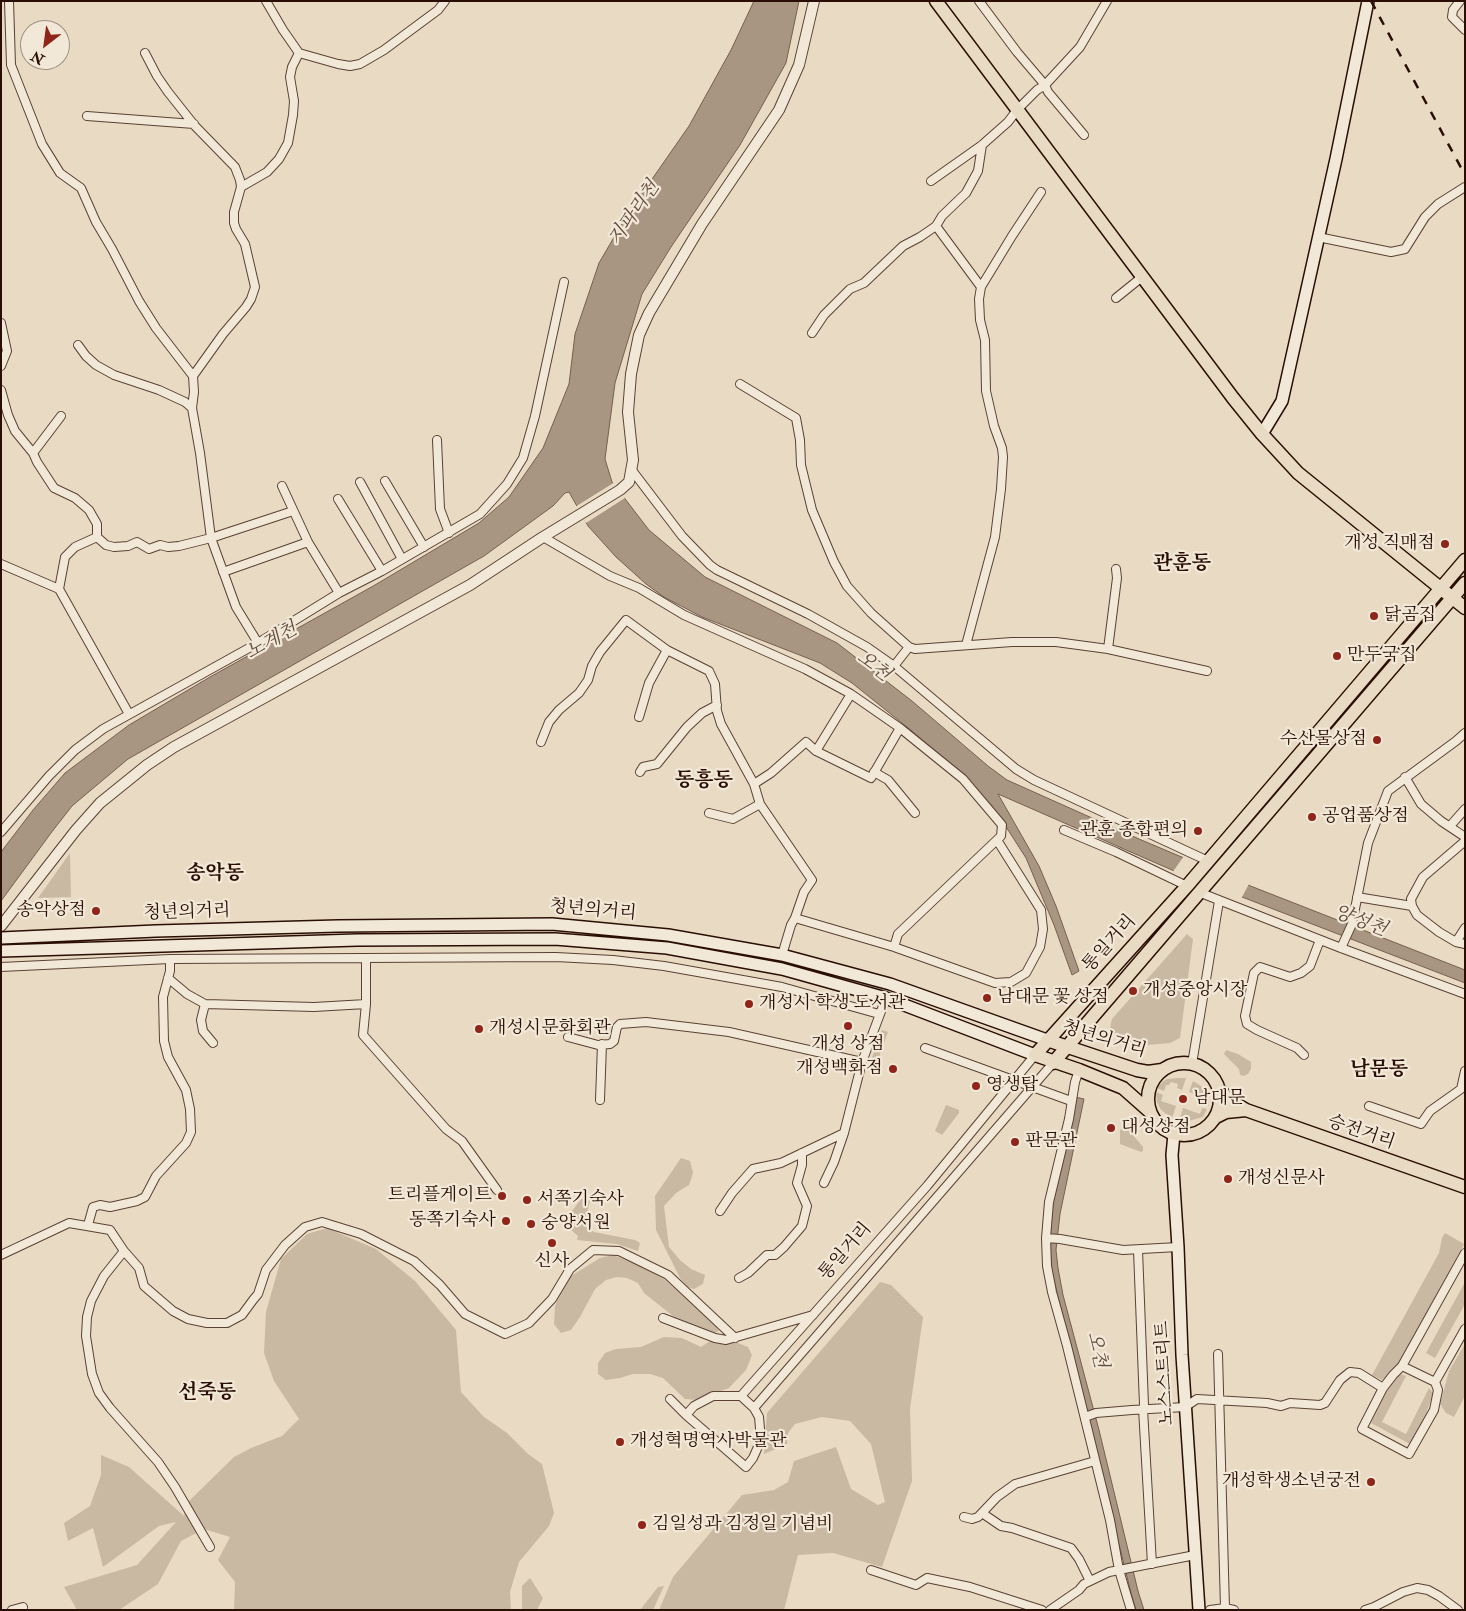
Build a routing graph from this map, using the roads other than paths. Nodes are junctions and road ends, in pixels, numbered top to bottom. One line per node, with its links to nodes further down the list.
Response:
1 (9, 1): 33 (street)
2 (266, 1): 12 (street)
3 (445, 1): 12 (street)
4 (814, 1): 41 (street)
5 (936, 1): 14 (main road)
6 (979, 1): 13 (street)
7 (1107, 1): 13 (street)
8 (1460, 1): 10 (street)
9 (1368, 2): 24 (main road)
10 (1465, 30)
11 (145, 53): 16 (street)
12 (299, 53): 20 (street)
13 (1045, 85): 14 (street); 17 (street)
14 (1017, 110): 18 (street); 25 (main road)
15 (87, 116): 16 (street)
16 (194, 124): 20 (street)
17 (1084, 135)
18 (982, 145): 19 (street); 23 (street)
19 (931, 181)
20 (241, 187): 33 (street)
21 (1465, 187): 24 (street)
22 (1041, 192): 27 (street)
23 (936, 226): 27 (street); 30 (street)
24 (1318, 237): 38 (main road)
25 (1142, 277): 28 (street); 38 (main road)
26 (564, 282): 47 (street)
27 (981, 287): 66 (street)
28 (1116, 298)
29 (1, 323): 32 (street)
30 (812, 333)
31 (78, 345): 36 (street)
32 (1, 366)
33 (193, 376): 36 (street)
34 (740, 384): 67 (street)
35 (1, 390): 40 (street)
36 (192, 408): 50 (street)
37 (61, 416): 40 (street)
38 (1262, 434): 60 (main road)
39 (437, 440): 47 (street)
40 (33, 453): 49 (street)
41 (632, 470): 48 (street); 70 (street)
42 (360, 482): 53 (street)
43 (385, 482): 52 (street)
44 (282, 486): 46 (street)
45 (338, 499): 57 (street)
46 (293, 511): 50 (street); 51 (street)
47 (446, 537): 52 (street)
48 (544, 537): 72 (street); 101 (street)
49 (97, 538): 50 (street); 61 (street)
50 (211, 538): 58 (street)
51 (308, 542): 58 (street); 62 (street)
52 (424, 547): 53 (street)
53 (402, 559): 57 (street)
54 (1465, 560): 60 (main road, 통일거리)
55 (1, 564): 61 (street)
56 (1116, 569): 68 (street)
57 (382, 571): 62 (street)
58 (222, 572): 65 (street)
59 (1465, 583): 63 (main road, 통일거리)
60 (1441, 587): 63 (main road); 94 (main road, 통일거리)
61 (59, 589): 74 (street)
62 (339, 594): 65 (street)
63 (1452, 597): 64 (main road); 96 (main road, 통일거리)
64 (1465, 608)
65 (258, 643): 74 (street)
66 (966, 645): 67 (street); 68 (street)
67 (909, 648): 70 (street)
68 (1108, 649): 71 (street)
69 (667, 650): 73 (street); 75 (street); 78 (street)
70 (894, 666): 94 (street)
71 (1207, 671)
72 (852, 694): 76 (street); 79 (street)
73 (717, 705): 80 (street); 83 (street)
74 (129, 714): 90 (street)
75 (639, 717)
76 (900, 728): 81 (street); 92 (street)
77 (1465, 733): 82 (street)
78 (541, 742)
79 (816, 751): 81 (street); 83 (street)
80 (640, 772)
81 (874, 772): 87 (street)
82 (1405, 777): 88 (street); 97 (street)
83 (754, 784): 84 (street)
84 (760, 804): 86 (street); 100 (street)
85 (1465, 809): 88 (street)
86 (710, 813)
87 (915, 813)
88 (1450, 826): 91 (street)
89 (1064, 830): 95 (street)
90 (1, 832)
91 (1465, 837)
92 (997, 840): 107 (street); 107 (street)
93 (1465, 841): 99 (street)
94 (1208, 861): 95 (main road, 통일거리)
95 (1186, 886): 121 (main road, 통일거리)
96 (1201, 892): 98 (street); 124 (main road, 통일거리)
97 (1357, 897): 99 (street); 108 (street)
98 (1219, 901): 104 (street); 130 (street)
99 (1412, 906): 105 (street)
100 (795, 918): 107 (street); 110 (street)
101 (1, 926)
102 (1465, 928): 105 (street)
103 (1, 938): 110 (main road, 청년의거리)
104 (1320, 940): 108 (street); 126 (street)
105 (1456, 942): 106 (street)
106 (1465, 944)
107 (894, 947)
108 (1341, 948): 115 (street)
109 (1, 951): 116 (main road, 청년의거리)
110 (782, 955): 121 (main road, 청년의거리)
111 (366, 958): 112 (street); 118 (street); 119 (street)
112 (170, 959): 113 (street); 114 (street)
113 (1, 968)
114 (168, 978): 117 (street); 150 (street)
115 (1465, 994)
116 (886, 998): 119 (street); 127 (main road, 청년의거리)
117 (205, 1004): 118 (street); 122 (street)
118 (366, 1004): 148 (street)
119 (879, 1014): 128 (street)
120 (568, 1038): 123 (street)
121 (1047, 1040): 124 (main road, 청년의거리); 127 (main road, 통일거리)
122 (213, 1043)
123 (602, 1044): 128 (street); 137 (street)
124 (1067, 1046): 129 (main road, 통일거리); 132 (main road, 청년의거리)
125 (925, 1048): 134 (street)
126 (1304, 1055)
127 (1035, 1056): 129 (main road, 청년의거리); 134 (street, 통일거리)
128 (862, 1062): 143 (street)
129 (1054, 1063): 131 (main road, 청년의거리); 135 (street, 통일거리)
130 (1192, 1064): 132 (main road); 136 (main road)
131 (1079, 1070): 138 (street); 141 (main road, 청년의거리)
132 (1162, 1070): 141 (main road)
133 (1465, 1071): 139 (street)
134 (1015, 1081): 135 (street); 158 (street, 통일거리)
135 (1032, 1087): 138 (street); 170 (street, 통일거리)
136 (1220, 1090): 140 (main road); 142 (main road)
137 (600, 1100)
138 (1071, 1101): 151 (street)
139 (1369, 1106)
140 (1246, 1110): 142 (main road); 147 (main road, 승전거리)
141 (1149, 1112): 144 (main road)
142 (1216, 1116): 144 (main road)
143 (844, 1133): 145 (street); 146 (street)
144 (1174, 1134): 152 (main road, 노스스트리트)
145 (802, 1153): 149 (street); 157 (street)
146 (824, 1183)
147 (1465, 1187)
148 (497, 1190)
149 (720, 1211)
150 (88, 1225): 154 (street); 155 (street)
151 (1047, 1238): 153 (street); 173 (street)
152 (1178, 1247): 153 (street); 169 (main road, 노스스트리트)
153 (1138, 1250): 171 (street)
154 (124, 1251): 161 (street); 177 (street)
155 (1, 1255)
156 (1463, 1258): 163 (street)
157 (739, 1278)
158 (815, 1314): 161 (street); 166 (street, 통일거리)
159 (663, 1318): 161 (street)
160 (1465, 1329): 164 (street)
161 (735, 1338)
162 (1218, 1354): 168 (street)
163 (1402, 1366): 164 (street); 165 (street)
164 (1435, 1382): 165 (street)
165 (1383, 1388): 168 (street)
166 (741, 1396): 170 (street); 172 (street)
167 (670, 1399): 172 (street)
168 (1220, 1400): 169 (street); 185 (street)
169 (1185, 1407): 171 (street); 178 (main road, 노스스트리트)
170 (754, 1408): 172 (street)
171 (1143, 1409): 173 (street); 179 (street)
172 (686, 1415)
173 (1086, 1416): 174 (street)
174 (1095, 1460): 175 (street); 181 (street)
175 (982, 1513): 176 (street); 182 (street)
176 (964, 1516)
177 (210, 1547)
178 (1195, 1555): 179 (street); 189 (main road, 노스스트리트)
179 (1152, 1564): 181 (street)
180 (871, 1570): 187 (street)
181 (1119, 1570): 182 (street); 188 (street)
182 (1090, 1581): 184 (street)
183 (22, 1607): 186 (street)
184 (1056, 1608)
185 (1230, 1609): 190 (street)
186 (12, 1610)
187 (1042, 1610)
188 (1131, 1610)
189 (1199, 1610)
190 (1210, 1610)
191 (1365, 1610): 192 (street)
192 (1458, 1610)

